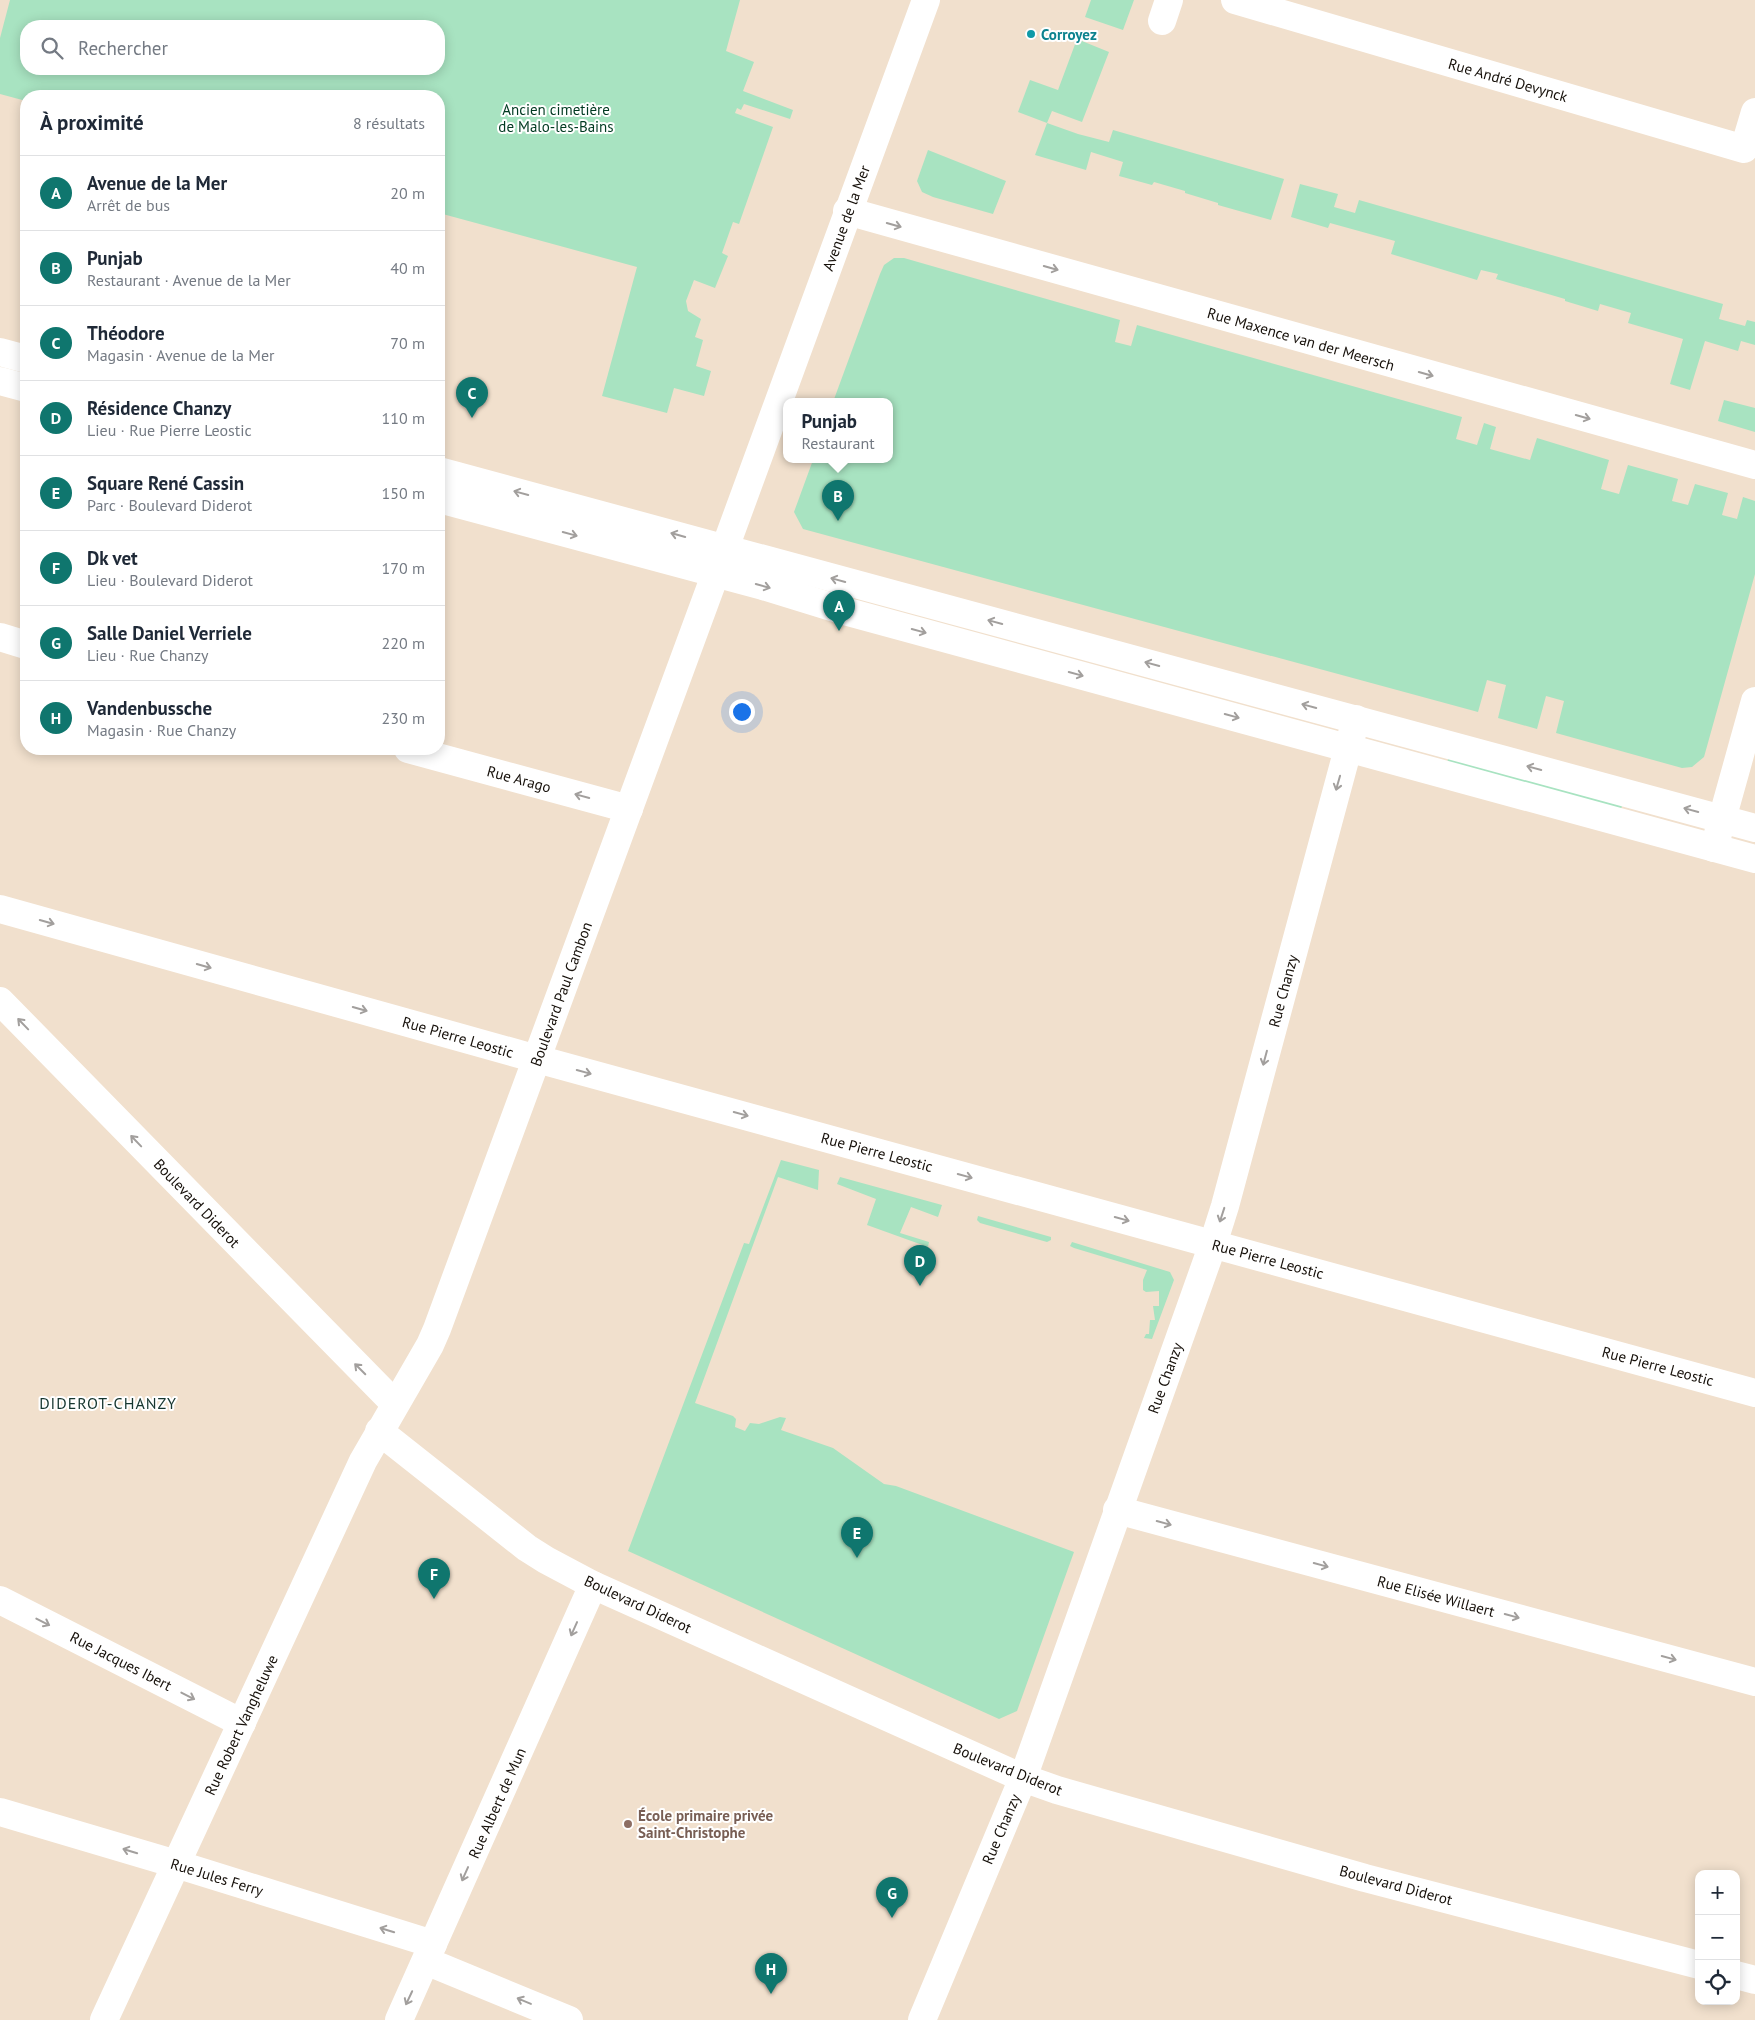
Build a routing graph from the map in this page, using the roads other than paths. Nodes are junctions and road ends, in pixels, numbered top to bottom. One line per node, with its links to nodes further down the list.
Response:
1 (926, 0): 4 (street, Avenue de la Mer)
2 (1235, 0): 3 (street, Rue André Devynck)
3 (1755, 112)
4 (847, 212): 9 (street, Rue Maxence van der Meersch, one-way to 9); 12 (street, Avenue de la Mer)
5 (0, 352): 6 (street)
6 (20, 357)
7 (0, 381): 8 (street)
8 (20, 386)
9 (1755, 466)
10 (445, 473): 12 (street, one-way to 10)
11 (445, 500): 13 (street, one-way to 13)
12 (725, 548): 13 (street, Boulevard Paul Cambon); 17 (street, one-way to 12)
13 (716, 574): 18 (street, one-way to 18); 20 (street, Boulevard Paul Cambon)
14 (0, 638): 15 (street)
15 (20, 643)
16 (1755, 701): 21 (street)
17 (1356, 719): 18 (street, Rue Chanzy); 21 (street, one-way to 17)
18 (1348, 748): 23 (street); 28 (street, Rue Chanzy, one-way to 28)
19 (430, 755): 20 (street, Rue Arago, one-way to 19)
20 (629, 809): 27 (street, Boulevard Paul Cambon)
21 (1722, 819): 22 (street); 23 (street)
22 (1755, 828)
23 (1714, 848): 24 (street)
24 (1755, 860)
25 (0, 909): 27 (street, Rue Pierre Leostic, one-way to 27)
26 (0, 1001): 30 (street, Boulevard Diderot, one-way to 26)
27 (537, 1059): 28 (street, Rue Pierre Leostic, one-way to 28); 30 (street, Boulevard Paul Cambon)
28 (1212, 1244): 29 (street, Rue Pierre Leostic); 32 (street, Rue Chanzy)
29 (1755, 1393)
30 (395, 1404): 31 (street, Boulevard Paul Cambon)
31 (379, 1431): 33 (street, Boulevard Diderot); 36 (street, Rue Robert Vangheluwe)
32 (1117, 1510): 35 (street, Rue Elisée Willaert, one-way to 35); 37 (street, Rue Chanzy)
33 (594, 1585): 37 (street, Boulevard Diderot); 40 (street, Rue Albert de Mun, one-way to 40)
34 (0, 1600): 36 (street, Rue Jacques Ibert, one-way to 36)
35 (1755, 1682)
36 (242, 1723): 39 (street, Rue Robert Vangheluwe)
37 (1023, 1778): 41 (street, Boulevard Diderot); 47 (street, Rue Chanzy)
38 (0, 1812): 39 (street, Rue Jules Ferry, one-way to 38)
39 (176, 1864): 40 (street, Rue Jules Ferry, one-way to 39); 44 (street, Rue Robert Vangheluwe)
40 (430, 1953): 45 (street, Rue Albert de Mun, one-way to 45); 46 (street, Rue Jules Ferry, one-way to 40)
41 (1695, 1965)
42 (1740, 1976): 43 (street)
43 (1755, 1980)
44 (104, 2020)
45 (399, 2020)
46 (569, 2020)
47 (922, 2020)

